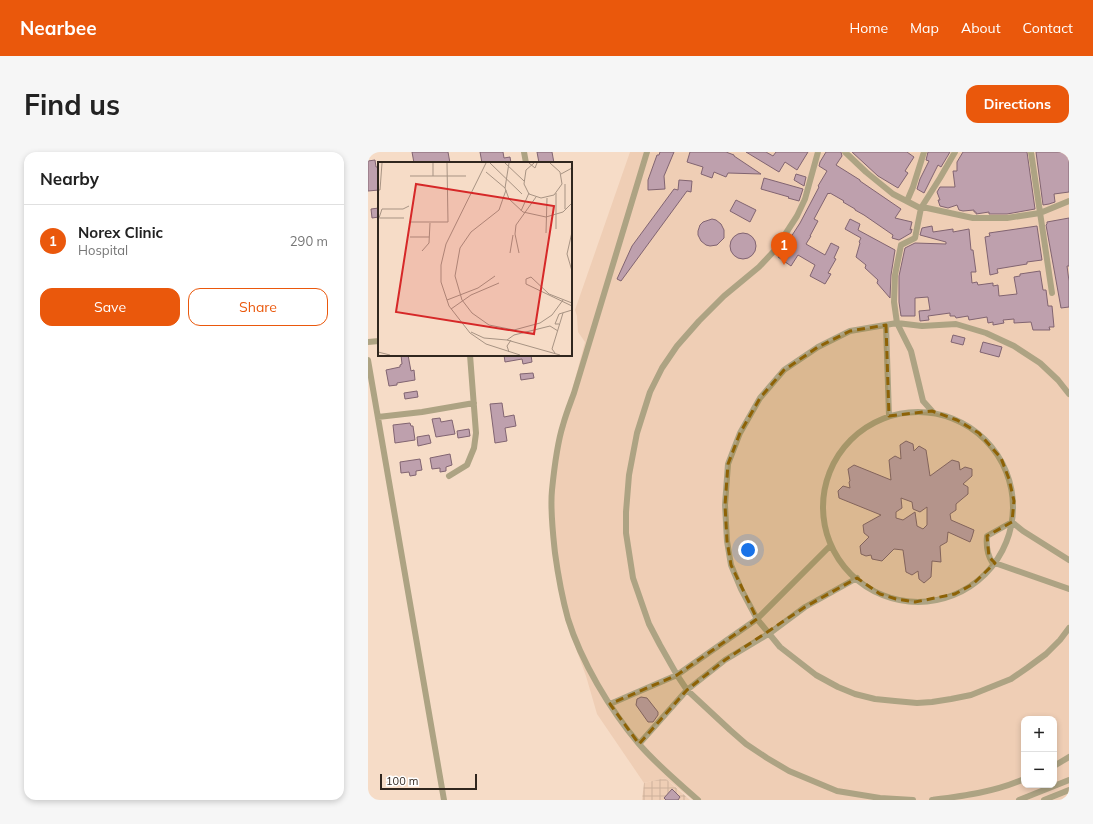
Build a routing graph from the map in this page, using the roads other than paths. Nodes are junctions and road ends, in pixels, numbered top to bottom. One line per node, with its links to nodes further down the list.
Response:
1 (524, 152): 8 (street)
2 (647, 152): 37 (street)
3 (818, 152): 35 (street)
4 (845, 152): 9 (street)
5 (924, 152): 9 (street)
6 (955, 152): 11 (street)
7 (1031, 152): 12 (street)
8 (526, 162)
9 (907, 201): 11 (street)
10 (1069, 201): 12 (street)
11 (921, 208): 12 (street); 14 (street)
12 (1040, 212): 13 (street)
13 (1052, 293)
14 (897, 323): 15 (street); 20 (street); 22 (street)
15 (886, 325): 23 (street); 32 (street)
16 (378, 341): 17 (street)
17 (368, 342)
18 (470, 356): 21 (street)
19 (368, 360): 24 (street)
20 (1069, 394)
21 (474, 403): 24 (street); 25 (street)
22 (932, 411): 23 (street); 26 (street)
23 (889, 416): 27 (street)
24 (378, 417): 44 (street)
25 (449, 476)
26 (1012, 522): 28 (street); 29 (street); 29 (street)
27 (830, 546): 30 (street); 32 (street)
28 (1069, 560)
29 (995, 563): 30 (street); 31 (street)
30 (857, 578): 34 (street)
31 (1069, 589)
32 (757, 619): 34 (street); 35 (street)
33 (1069, 628): 34 (street)
34 (770, 633): 36 (street)
35 (677, 675): 36 (street); 37 (street)
36 (688, 690): 38 (street); 46 (street)
37 (610, 704): 38 (street)
38 (639, 744): 45 (street)
39 (1069, 757): 40 (street)
40 (1057, 764)
41 (1021, 780): 47 (street)
42 (1069, 780): 48 (street)
43 (1069, 790): 49 (street)
44 (444, 800)
45 (698, 800)
46 (913, 800)
47 (932, 800)
48 (1019, 800)
49 (1044, 800)

